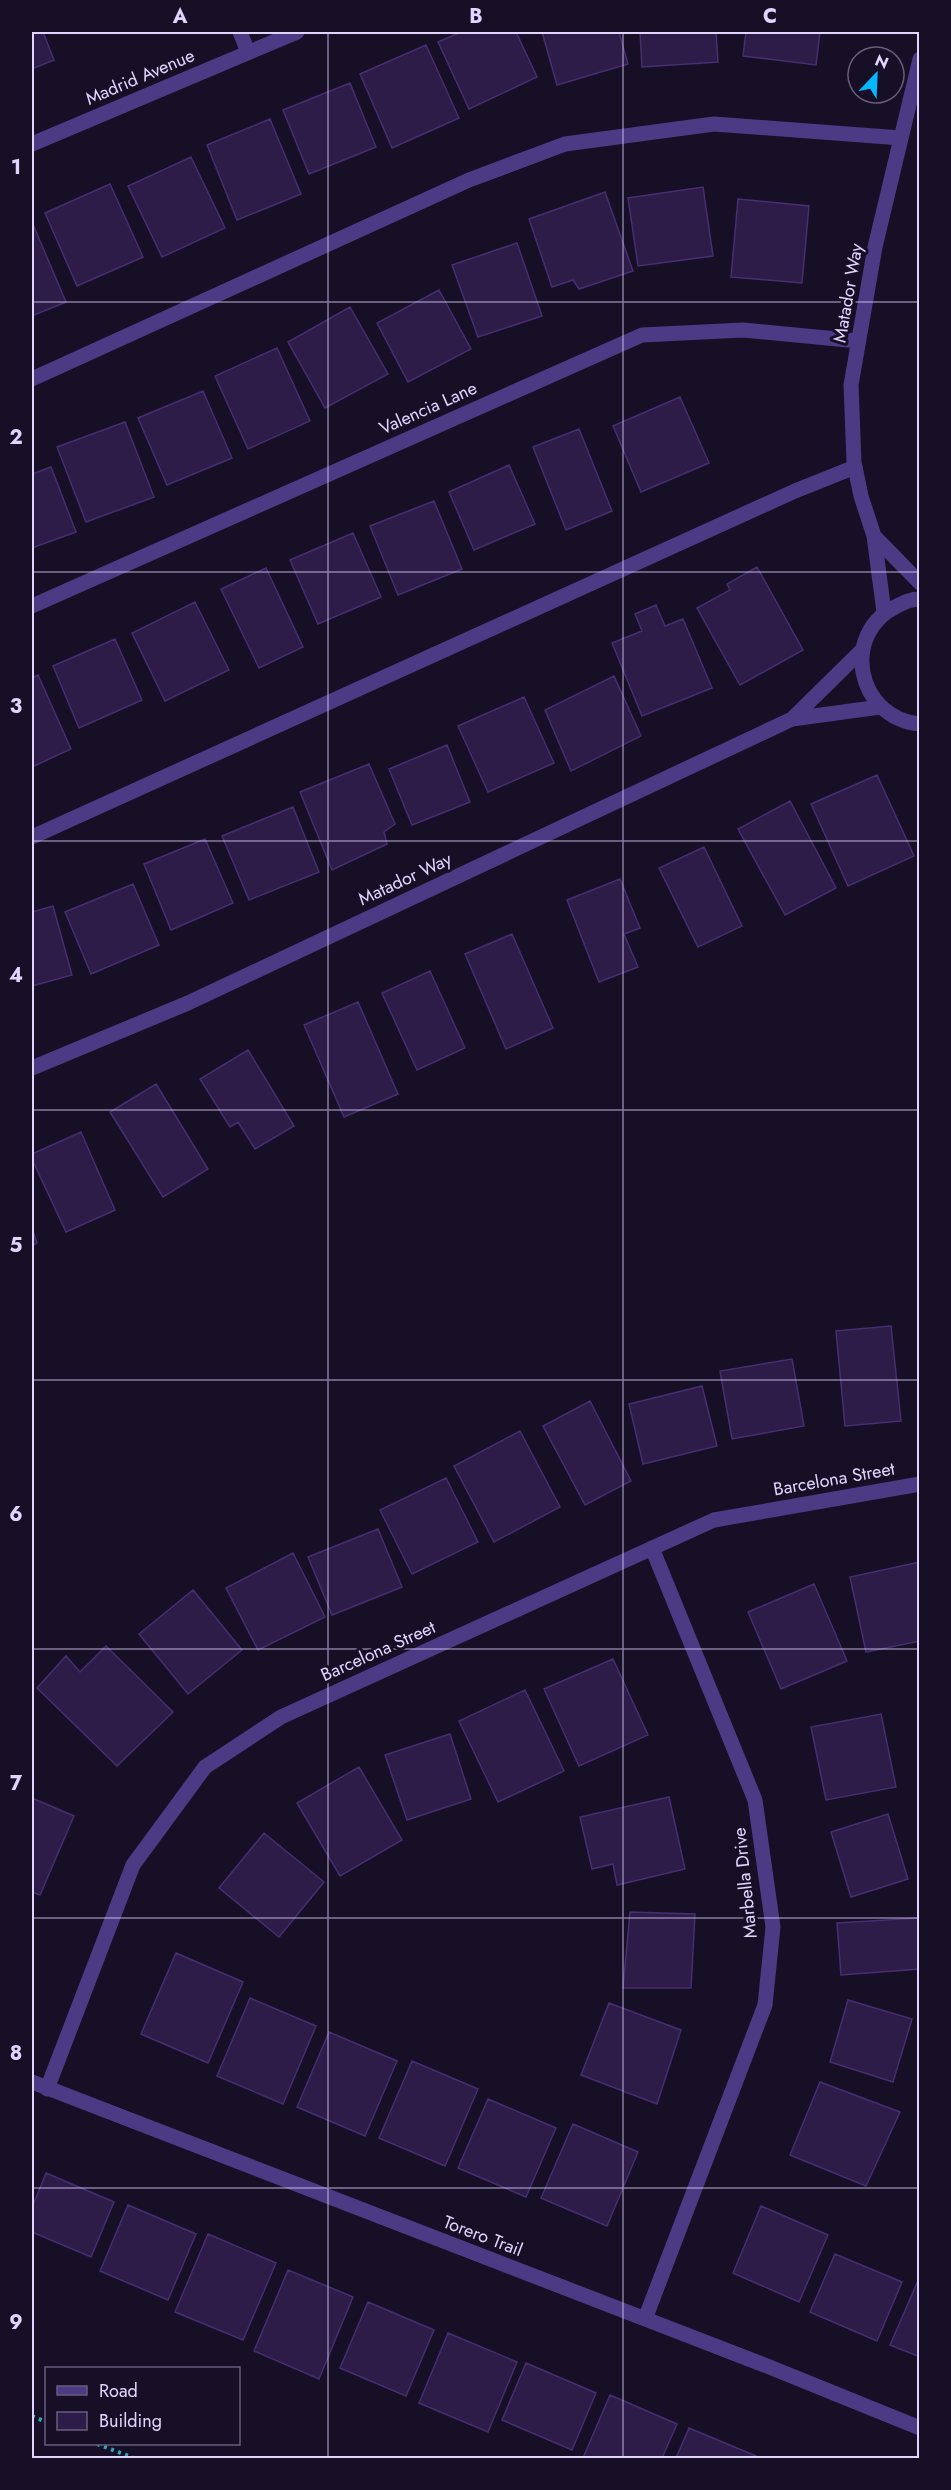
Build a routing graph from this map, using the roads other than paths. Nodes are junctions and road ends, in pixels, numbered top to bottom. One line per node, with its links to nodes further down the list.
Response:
1 (240, 32): 3 (street)
2 (297, 32): 3 (street, Madrid Avenue)
3 (248, 52): 6 (street, Madrid Avenue)
4 (920, 59): 5 (street, Matador Way)
5 (901, 138): 7 (street, Matador Way); 8 (street)
6 (32, 144)
7 (858, 341): 9 (street, Matador Way); 13 (street, Valencia Lane)
8 (32, 379)
9 (855, 467): 10 (street, Matador Way); 19 (street)
10 (874, 536): 11 (street, Matador Way); 14 (street, Matador Way)
11 (920, 583)
12 (920, 599): 14 (street)
13 (32, 606)
14 (884, 612): 15 (street)
15 (862, 650): 16 (street); 17 (street, Matador Way)
16 (880, 707): 17 (street, Matador Way); 18 (street)
17 (792, 719): 20 (street, Matador Way)
18 (920, 724)
19 (32, 837)
20 (32, 1068)
21 (920, 1484): 22 (street, Barcelona Street)
22 (652, 1548): 24 (street, Barcelona Street); 25 (street, Marbella Drive)
23 (32, 2082): 24 (street, Torero Trail)
24 (47, 2090): 25 (street, Torero Trail)
25 (645, 2319): 26 (street, Torero Trail)
26 (920, 2428)

